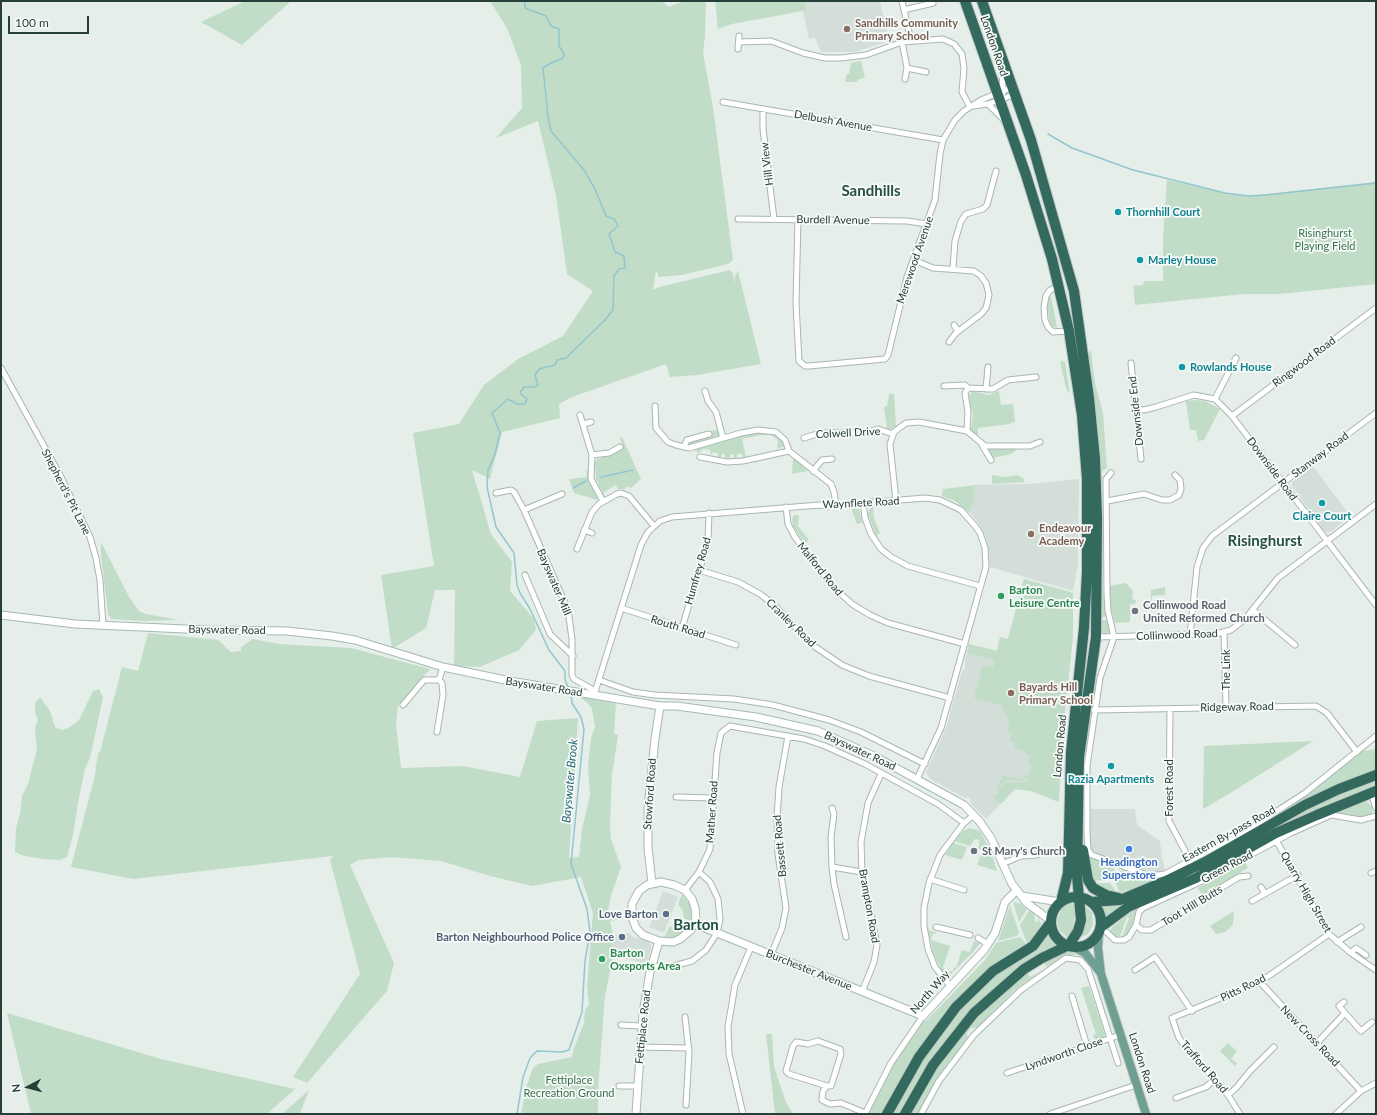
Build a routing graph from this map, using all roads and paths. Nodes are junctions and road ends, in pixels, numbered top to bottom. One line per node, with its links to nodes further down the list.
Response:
1 (902, 1): 5 (street)
2 (965, 1): 14 (highway, London Road)
3 (982, 1): 9 (highway, London Road)
4 (933, 3): 5 (street)
5 (904, 10): 6 (street)
6 (910, 41): 7 (street); 17 (street)
7 (902, 42): 8 (street); 10 (street)
8 (738, 49)
9 (1001, 56): 13 (highway, London Road); 14 (street)
10 (907, 68): 11 (street); 12 (street)
11 (926, 72)
12 (905, 79)
13 (1014, 90): 14 (street, Merewood Avenue); 14 (street, Merewood Avenue); 43 (highway, London Road)
14 (1000, 94): 16 (street, Merewood Avenue); 17 (street, Merewood Avenue); 19 (highway, London Road)
15 (723, 102): 18 (street, Delbush Avenue)
16 (988, 104): 17 (street, Merewood Avenue); 19 (street)
17 (970, 107): 20 (street, Merewood Avenue)
18 (763, 109): 20 (street, Delbush Avenue); 23 (street, Hill View)
19 (1010, 128): 28 (highway, London Road)
20 (943, 140): 25 (street, Merewood Avenue)
21 (996, 171): 27 (street)
22 (738, 219): 23 (street, Burdell Avenue)
23 (774, 219): 24 (street, Burdell Avenue)
24 (798, 219): 25 (street, Burdell Avenue); 26 (street, Merewood Avenue)
25 (927, 224): 26 (street, Merewood Avenue)
26 (914, 260): 27 (street)
27 (953, 268): 31 (street)
28 (1060, 286): 32 (highway, London Road); 32 (street)
29 (1376, 308): 49 (street, Ringwood Road)
30 (954, 325): 31 (street)
31 (958, 331): 33 (street)
32 (1069, 331): 43 (highway, London Road)
33 (948, 342)
34 (1236, 358): 44 (street)
35 (1130, 363): 46 (street, Downside End)
36 (988, 367): 41 (street)
37 (1, 368): 96 (street, Shepherd's Pit Lane)
38 (1036, 377): 41 (street)
39 (944, 386): 40 (street)
40 (968, 388): 41 (street); 52 (street)
41 (986, 389)
42 (705, 391): 55 (street)
43 (1085, 399): 100 (highway, London Road); 153 (highway, London Road)
44 (1215, 399): 46 (street); 49 (street, Downside Road)
45 (656, 406): 60 (street)
46 (1136, 409): 67 (street, Downside End)
47 (1376, 413): 72 (street, Stanway Road)
48 (580, 416): 51 (street)
49 (1232, 416): 72 (street, Downside Road)
50 (591, 422): 51 (street)
51 (583, 424): 64 (street)
52 (967, 431): 54 (street); 58 (street)
53 (709, 434): 60 (street)
54 (893, 434): 56 (street, Colwell Drive); 76 (street)
55 (723, 438): 60 (street); 62 (street)
56 (804, 438)
57 (1040, 442): 59 (street)
58 (982, 445): 59 (street); 68 (street)
59 (1030, 446): 63 (street)
60 (684, 447)
61 (620, 448): 64 (street)
62 (788, 451): 65 (street); 69 (street)
63 (1031, 453)
64 (592, 456): 75 (street)
65 (703, 456)
66 (832, 458): 69 (street)
67 (1141, 459)
68 (991, 460)
69 (813, 471): 80 (street)
70 (1111, 473): 77 (street)
71 (1175, 475): 77 (street)
72 (1282, 483): 87 (street, Downside Road); 99 (street, Stanway Road)
73 (496, 493): 82 (street, Bayswater Mill)
74 (562, 494): 82 (street)
75 (603, 501): 84 (street); 85 (street)
76 (896, 501): 78 (street, Waynflete Road); 91 (street, Waynflete Road)
77 (1107, 501): 101 (street)
78 (864, 503): 80 (street, Waynflete Road); 91 (street)
79 (1376, 504): 87 (street, Collinwood Road)
80 (836, 505): 81 (street, Waynflete Road)
81 (786, 508): 83 (street, Waynflete Road); 102 (street, Malford Road)
82 (524, 510): 105 (street, Bayswater Mill)
83 (709, 514): 84 (street, Waynflete Road); 89 (street, Humfrey Road)
84 (654, 526): 93 (street, Waynflete Road)
85 (584, 530): 86 (street); 88 (street)
86 (592, 533)
87 (1326, 541): 92 (street, Downside Road); 94 (street, Collinwood Road)
88 (577, 549)
89 (700, 570): 97 (street, Humfrey Road); 110 (street, Cranley Road)
90 (525, 575): 105 (street)
91 (980, 586): 102 (street, Waynflete Road)
92 (1376, 605)
93 (621, 608): 97 (street, Routh Road); 108 (street, Waynflete Road)
94 (1253, 610): 98 (street, Collinwood Road); 103 (street)
95 (1, 615): 96 (street, Bayswater Road)
96 (103, 626): 106 (street, Bayswater Road)
97 (682, 628): 104 (street, Routh Road)
98 (1224, 633): 99 (street, Collinwood Road); 113 (street, The Link)
99 (1190, 635): 101 (street, Collinwood Road)
100 (1096, 637): 101 (street, Collinwood Road); 134 (highway, London Road)
101 (1114, 637): 115 (street)
102 (965, 644): 110 (street, Waynflete Road)
103 (1295, 644)
104 (736, 645)
105 (573, 656): 109 (street, Bayswater Mill)
106 (443, 667): 107 (street); 109 (street, Bayswater Road)
107 (439, 680): 111 (street); 117 (street)
108 (599, 680): 109 (street, Waynflete Road); 121 (street, Bayswater Road)
109 (595, 693): 112 (street, Bayswater Road)
110 (950, 698): 121 (street, Waynflete Road)
111 (403, 705)
112 (660, 706): 124 (street, Bayswater Road); 144 (street, Stowford Road)
113 (1226, 707): 114 (street, Ridgeway Road); 120 (street, Ridgeway Road)
114 (1170, 709): 115 (street, Ridgeway Road); 136 (street, Forest Road)
115 (1094, 710): 134 (street)
116 (725, 729): 118 (street, Bayswater Road); 127 (street, Mather Road)
117 (437, 732)
118 (788, 736): 122 (street, Bayswater Road); 172 (street, Bassett Road)
119 (1376, 736): 120 (street, Green Road)
120 (1357, 752): 136 (street, Green Road)
121 (925, 764): 124 (street, Waynflete Road)
122 (882, 774): 132 (street, Bayswater Road); 140 (street, Brampton Road)
123 (1376, 775): 151 (highway, Eastern By-pass Road)
124 (917, 779): 130 (street, Bayswater Road)
125 (1374, 792): 129 (street); 160 (highway, Eastern By-pass Road)
126 (676, 797): 127 (street)
127 (713, 798): 139 (street, Mather Road)
128 (832, 808): 138 (street)
129 (1376, 808)
130 (974, 815): 132 (street); 137 (street, Bayswater Road)
131 (1376, 816): 133 (street, Green Road)
132 (964, 823): 143 (street)
133 (1276, 840): 141 (street, Quarry High Street); 157 (street, Green Road)
134 (1083, 854): 136 (street, Green Road); 150 (highway); 151 (highway); 154 (highway)
135 (1037, 855): 137 (street)
136 (1191, 862)
137 (1002, 864): 148 (street, Bayswater Road)
138 (832, 867): 140 (street); 164 (street)
139 (699, 872): 146 (street, Mather Road); 161 (street)
140 (862, 872): 180 (street, Brampton Road)
141 (1298, 875): 149 (street); 162 (street, Quarry High Street)
142 (1248, 876): 157 (street, Toot Hill Butts)
143 (930, 879): 147 (street); 179 (street)
144 (652, 883): 146 (street); 166 (street)
145 (1261, 888): 149 (street)
146 (685, 890): 156 (street)
147 (964, 890)
148 (1019, 893): 153 (street); 155 (street, Bayswater Road); 168 (street, North Way)
149 (1265, 894): 152 (street)
150 (1078, 897): 153 (highway); 154 (highway, Eastern By-pass Road); 169 (highway)
151 (1127, 898): 154 (highway, Eastern By-pass Road)
152 (1252, 901)
153 (1061, 902): 155 (highway, London Road)
154 (1090, 902): 160 (highway)
155 (1051, 922): 169 (highway); 213 (highway)
156 (695, 924): 161 (street, Burchester Avenue); 166 (street)
157 (1136, 925): 160 (street, Green Road)
158 (936, 927): 163 (street)
159 (1361, 927): 167 (street)
160 (1100, 930): 169 (highway, Eastern By-pass Road); 177 (main road, London Road)
161 (717, 933): 170 (street, Burchester Avenue); 174 (street)
162 (1329, 934): 167 (street, Quarry High Street); 178 (street, Pitts Road)
163 (970, 935)
164 (846, 937)
165 (978, 938): 168 (street)
166 (658, 941): 174 (street, Fettiplace Road)
167 (1337, 942): 171 (street, Quarry High Street)
168 (988, 944): 179 (street, North Way)
169 (1070, 945): 177 (main road, London Road); 214 (highway)
170 (751, 947): 172 (street, Burchester Avenue); 211 (street)
171 (1351, 953): 173 (street); 176 (street, Quarry High Street)
172 (771, 955): 180 (street, Burchester Avenue)
173 (1366, 955)
174 (652, 966): 190 (street, Fettiplace Road)
175 (1135, 970): 183 (street)
176 (1376, 970)
177 (1101, 974): 191 (main road, London Road)
178 (1260, 982): 183 (street, Pitts Road); 193 (street, New Cross Road)
179 (950, 986): 185 (street, North Way)
180 (862, 992): 185 (street, Burchester Avenue)
181 (1072, 996): 194 (street)
182 (1344, 1002): 184 (street)
183 (1192, 1011): 187 (street, Pitts Road)
184 (1345, 1013): 188 (street); 193 (street)
185 (923, 1016): 212 (street, North Way)
186 (685, 1017): 197 (street)
187 (1172, 1018): 200 (street, Trafford Road)
188 (1372, 1022)
189 (621, 1025): 190 (street)
190 (641, 1026): 195 (street, Fettiplace Road)
191 (1120, 1035): 192 (street, Lyndworth Close); 202 (main road, London Road)
192 (1110, 1038): 194 (street, Lyndworth Close); 198 (street, London Road); 215 (street, London Road)
193 (1317, 1043): 206 (street, New Cross Road)
194 (1087, 1046): 199 (street, Lyndworth Close)
195 (640, 1047): 197 (street); 204 (street, Fettiplace Road)
196 (1274, 1047): 207 (street)
197 (688, 1048): 209 (street)
198 (1118, 1063)
199 (1007, 1073)
200 (1214, 1080): 207 (street, Trafford Road); 208 (street)
201 (1376, 1083): 206 (street)
202 (1136, 1085): 216 (street); 217 (main road, London Road)
203 (619, 1086): 204 (street)
204 (638, 1086): 210 (street, Fettiplace Road)
205 (827, 1086): 205 (street); 212 (street)
206 (1360, 1091): 219 (street)
207 (1228, 1095): 218 (street, Trafford Road)
208 (1176, 1098)
209 (686, 1105)
210 (636, 1114)
211 (743, 1114)
212 (865, 1114)
213 (887, 1114)
214 (904, 1114)
215 (921, 1114)
216 (1050, 1114)
217 (1146, 1114)
218 (1240, 1114)
219 (1336, 1114)

